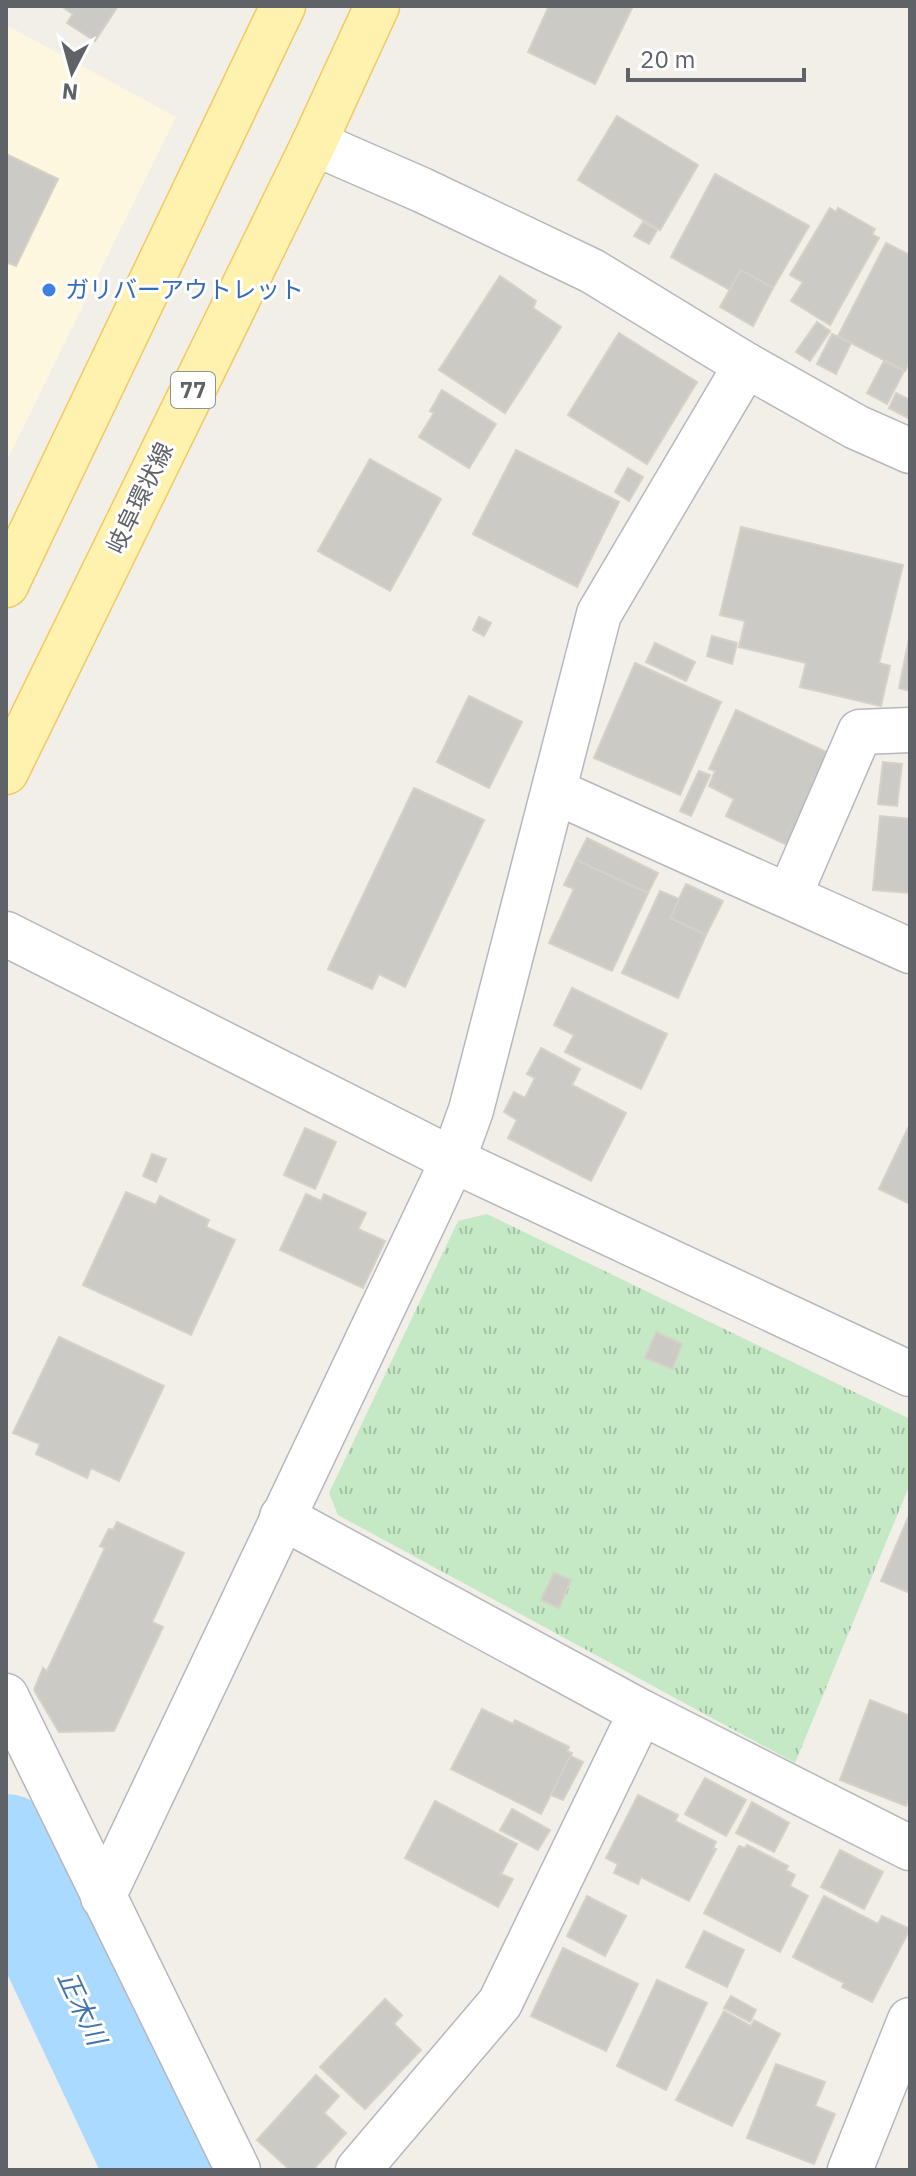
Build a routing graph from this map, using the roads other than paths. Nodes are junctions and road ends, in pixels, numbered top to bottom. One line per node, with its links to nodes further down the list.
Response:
1 (283, 6): 6 (main road)
2 (377, 6): 3 (main road, 岐阜環状線 / 77)
3 (314, 143): 4 (street); 8 (main road, 岐阜環状線 / 77)
4 (746, 365): 5 (street); 9 (street)
5 (910, 451)
6 (6, 585)
7 (910, 730): 10 (street)
8 (6, 772)
9 (554, 791): 10 (street); 13 (street)
10 (789, 896): 12 (street)
11 (6, 934): 13 (street)
12 (910, 951)
13 (453, 1160): 14 (street); 15 (street)
14 (910, 1374)
15 (282, 1517): 17 (street); 19 (street)
16 (6, 1696): 19 (street)
17 (641, 1712): 18 (street); 22 (street)
18 (910, 1848)
19 (103, 1897): 21 (street)
20 (910, 2020): 23 (street)
21 (238, 2170)
22 (358, 2170)
23 (850, 2170)

